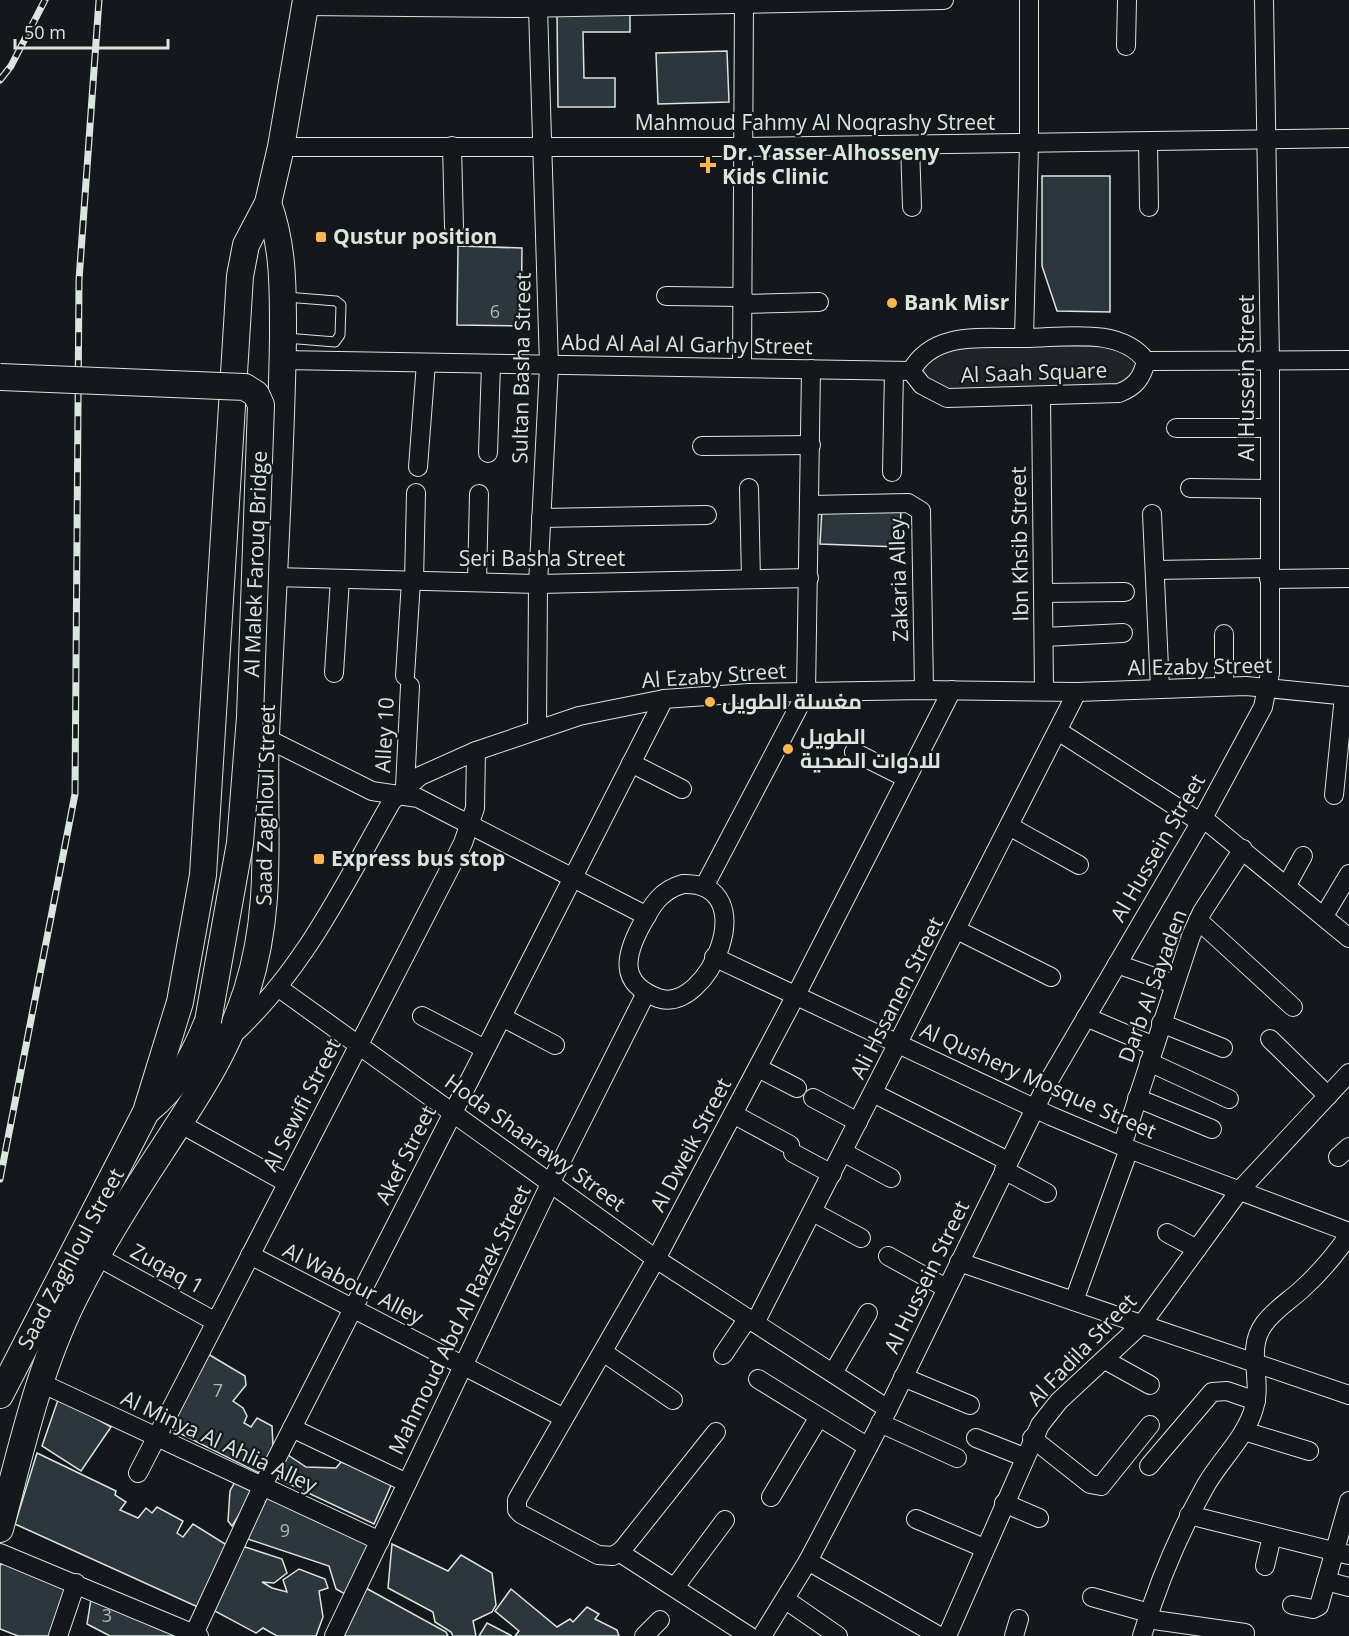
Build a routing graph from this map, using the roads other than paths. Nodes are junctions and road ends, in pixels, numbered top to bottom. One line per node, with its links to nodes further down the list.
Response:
1 (897, 0): 2 (street); 7 (street)
2 (944, 0)
3 (1029, 0): 14 (street)
4 (1127, 0): 10 (street)
5 (1264, 0): 12 (street, Al Hussein Street)
6 (744, 1): 7 (street); 9 (street); 19 (street)
7 (854, 1)
8 (306, 3): 9 (street); 18 (main road, Saad Zaghloul Street)
9 (526, 5): 17 (street, Sultan Basha Street)
10 (1126, 46)
11 (1349, 138): 12 (street, Mahmoud Fahmy Al Noqrashy Street)
12 (1267, 139): 13 (street, Mahmoud Fahmy Al Noqrashy Street); 30 (street, Al Hussein Street)
13 (1148, 142): 14 (street, Mahmoud Fahmy Al Noqrashy Street); 22 (street)
14 (1029, 144): 15 (street, Mahmoud Fahmy Al Noqrashy Street); 28 (street)
15 (910, 145): 19 (street, Mahmoud Fahmy Al Noqrashy Street); 21 (street)
16 (452, 146): 17 (street, Mahmoud Fahmy Al Noqrashy Street); 18 (street, Mahmoud Fahmy Al Noqrashy Street); 23 (street)
17 (543, 146): 19 (street, Mahmoud Fahmy Al Noqrashy Street); 35 (street, Sultan Basha Street)
18 (281, 147): 20 (main road, Saad Zaghloul Street)
19 (745, 147): 26 (street)
20 (268, 203): 25 (main road, Saad Zaghloul Street); 120 (main road, Saad Zaghloul Street)
21 (912, 207)
22 (1149, 207)
23 (454, 227)
24 (666, 296): 26 (street)
25 (283, 297): 29 (main road, Saad Zaghloul Street); 29 (lane)
26 (743, 300): 27 (street); 36 (street)
27 (819, 302)
28 (1024, 338): 32 (street, Al Saah Square); 38 (street, Al Saah Square)
29 (283, 349): 33 (street, Abd Al Aal Al Garhy Street); 59 (main road, Saad Zaghloul Street)
30 (1270, 360): 31 (street); 32 (street); 42 (street, Al Hussein Street)
31 (1349, 360)
32 (1146, 361): 40 (street, Al Saah Square)
33 (426, 363): 34 (street, Abd Al Aal Al Garhy Street); 46 (street)
34 (491, 365): 35 (street, Abd Al Aal Al Garhy Street); 45 (street)
35 (549, 366): 36 (street, Abd Al Aal Al Garhy Street); 56 (street, Sultan Basha Street)
36 (742, 368): 37 (street, Abd Al Aal Al Garhy Street)
37 (811, 369): 38 (street, Abd Al Aal Al Garhy Street); 43 (street)
38 (902, 371): 40 (street, Al Saah Square); 47 (street)
39 (0, 377): 129 (main road, Al Malek Farouq Bridge, bridge)
40 (1041, 396): 68 (street, Ibn Khsib Street)
41 (1176, 428): 42 (street)
42 (1270, 428): 50 (street, Al Hussein Street)
43 (811, 445): 44 (street); 53 (street)
44 (702, 446)
45 (488, 453)
46 (418, 467)
47 (892, 472)
48 (749, 488): 63 (street)
49 (1190, 488): 50 (street)
50 (1270, 489): 58 (street, Al Hussein Street)
51 (416, 493): 64 (street, Alley 10)
52 (480, 494): 65 (street)
53 (810, 505): 60 (street); 76 (street, Zakaria Alley)
54 (1152, 514): 57 (street)
55 (707, 515): 56 (street)
56 (541, 518): 66 (street, Sultan Basha Street)
57 (1155, 570): 58 (street); 75 (street)
58 (1269, 573): 61 (street); 74 (street, Al Hussein Street)
59 (274, 577): 62 (street, Seri Basha Street); 85 (main road, Saad Zaghloul Street)
60 (809, 578): 63 (street, Seri Basha Street); 80 (street)
61 (1349, 578)
62 (340, 579): 64 (street, Seri Basha Street); 72 (street)
63 (751, 579): 66 (street, Seri Basha Street)
64 (412, 581): 65 (street, Seri Basha Street); 91 (street, Alley 10)
65 (477, 582): 66 (street, Seri Basha Street)
66 (538, 584): 83 (street, Sultan Basha Street)
67 (1125, 592): 68 (street)
68 (1043, 593): 71 (street, Ibn Khsib Street)
69 (1123, 633): 71 (street)
70 (1224, 634): 73 (street)
71 (1044, 637): 78 (street, Ibn Khsib Street)
72 (334, 673)
73 (1224, 686): 74 (street, Al Ezaby Street); 75 (street, Al Ezaby Street)
74 (1269, 687): 81 (street, Al Ezaby Street); 93 (street, Al Hussein Street)
75 (1160, 689): 79 (street, Al Ezaby Street)
76 (924, 690): 77 (street, Al Ezaby Street); 80 (street, Al Ezaby Street)
77 (952, 690): 78 (street, Al Ezaby Street); 89 (street, Al Dweik Street)
78 (1044, 691): 79 (street, Al Ezaby Street)
79 (1077, 692): 84 (street, Ali Hssanen Street)
80 (806, 693): 82 (street, Al Ezaby Street); 102 (street)
81 (1347, 696): 92 (street)
82 (664, 699): 83 (street, Al Ezaby Street); 88 (street, Akef Street)
83 (537, 729): 86 (street, Al Ezaby Street)
84 (1058, 731): 93 (street); 95 (street, Ali Hssanen Street)
85 (266, 738): 91 (street); 121 (main road, Saad Zaghloul Street)
86 (476, 751): 91 (street, Al Ezaby Street); 94 (street, Al Sewifi Street)
87 (854, 752): 89 (street)
88 (631, 763): 90 (street); 100 (street, Akef Street)
89 (906, 778): 114 (street, Al Dweik Street)
90 (682, 789)
91 (401, 791): 94 (street); 112 (street, Al Ezaby Street)
92 (1334, 795)
93 (1202, 820): 96 (street); 109 (street, Al Hussein Street)
94 (472, 824): 100 (street); 123 (street, Al Sewifi Street)
95 (1009, 826): 98 (street); 106 (street, Ali Hssanen Street)
96 (1243, 849): 101 (street); 105 (street, Darb Al Sayaden)
97 (1303, 856): 101 (street)
98 (1079, 865)
99 (1349, 874): 104 (street)
100 (573, 877): 103 (street); 117 (street, Akef Street)
101 (1287, 885): 104 (street)
102 (704, 886): 103 (street); 108 (street)
103 (646, 916): 113 (street)
104 (1324, 916): 107 (street)
105 (1198, 920): 111 (street, Darb Al Sayaden); 115 (street)
106 (957, 930): 110 (street); 124 (street, Ali Hssanen Street)
107 (1349, 938)
108 (714, 957): 113 (street); 114 (street, Al Qushery Mosque Street)
109 (1117, 964): 111 (street); 118 (street, Al Hussein Street)
110 (1051, 977)
111 (1174, 984): 119 (street, Darb Al Sayaden)
112 (279, 988): 121 (street, Al Ezaby Street); 123 (street, Hoda Shaarawy Street)
113 (646, 993): 150 (street, Mahmoud Abd Al Razek Street)
114 (796, 995): 124 (street, Al Qushery Mosque Street); 130 (street, Al Dweik Street)
115 (1293, 1007)
116 (422, 1016): 127 (street)
117 (502, 1017): 125 (street); 127 (street, Akef Street)
118 (1086, 1017): 128 (street); 138 (street, Al Hussein Street)
119 (1161, 1023): 126 (street); 128 (street, Darb Al Sayaden)
120 (172, 1031): 129 (main road); 139 (main road, Saad Zaghloul Street)
121 (230, 1038): 129 (main road); 143 (main road, Saad Zaghloul Street)
122 (1270, 1039): 134 (street)
123 (358, 1044): 140 (street, Hoda Shaarawy Street); 151 (street, Al Sewifi Street)
124 (899, 1044): 133 (street, Ali Hssanen Street); 138 (street, Al Qushery Mosque Street)
125 (555, 1045)
126 (1223, 1048)
127 (485, 1049): 140 (street, Akef Street)
128 (1152, 1054): 136 (street, Darb Al Sayaden); 137 (street)
129 (193, 1057): 139 (main road, Al Malek Farouq Bridge)
130 (758, 1068): 132 (street); 141 (street, Al Dweik Street)
131 (1349, 1073): 134 (street, Al Fadila Street)
132 (797, 1088)
133 (873, 1094): 142 (street, Ali Hssanen Street); 147 (street)
134 (1328, 1096): 152 (street, Al Fadila Street)
135 (813, 1098): 142 (street)
136 (1137, 1098): 144 (street); 145 (street, Darb Al Sayaden)
137 (1229, 1099)
138 (1034, 1108): 145 (street, Al Qushery Mosque Street); 147 (street, Al Hussein Street)
139 (146, 1112): 168 (main road, Saad Zaghloul Street)
140 (453, 1112): 150 (street, Hoda Shaarawy Street); 166 (street, Akef Street)
141 (733, 1114): 148 (street); 162 (street, Al Dweik Street)
142 (858, 1122): 146 (street, Ali Hssanen Street)
143 (179, 1123): 151 (street); 160 (main road, Saad Zaghloul Street)
144 (1212, 1129)
145 (1125, 1147): 152 (street, Al Qushery Mosque Street); 165 (street, Darb Al Sayaden)
146 (843, 1152): 148 (street, Ali Hssanen Street); 149 (street)
147 (1006, 1166): 153 (street); 163 (street, Al Hussein Street)
148 (832, 1174): 154 (street, Ali Hssanen Street)
149 (891, 1178)
150 (551, 1182): 162 (street, Hoda Shaarawy Street); 176 (street, Mahmoud Abd Al Razek Street)
151 (287, 1183): 159 (street, Al Sewifi Street)
152 (1240, 1190): 156 (street, Al Qushery Mosque Street); 158 (street, Al Fadila Street)
153 (1047, 1193)
154 (813, 1212): 157 (street); 169 (street, Ali Hssanen Street)
155 (1167, 1233): 158 (street)
156 (1349, 1234): 175 (street)
157 (861, 1238)
158 (1197, 1249): 171 (street, Al Fadila Street)
159 (250, 1255): 166 (street, Al Wabour Alley); 170 (street, Al Sewifi Street)
160 (96, 1256): 170 (street, Zuqaq 1); 180 (main road, Saad Zaghloul Street)
161 (888, 1256): 164 (street)
162 (656, 1259): 169 (street, Hoda Shaarawy Street); 172 (street, Al Dweik Street)
163 (959, 1262): 164 (street, Al Hussein Street); 165 (street)
164 (946, 1288): 178 (street, Al Hussein Street)
165 (1074, 1301): 171 (street)
166 (353, 1309): 176 (street, Al Wabour Alley); 191 (street, Akef Street)
167 (868, 1314): 177 (street)
168 (44, 1315): 182 (main road, Saad Zaghloul Street); 202 (main road)
169 (751, 1321): 173 (street, Ali Hssanen Street); 177 (street, Hoda Shaarawy Street)
170 (216, 1322): 194 (street, Al Sewifi Street)
171 (1142, 1324): 174 (street, Al Fadila Street); 175 (street)
172 (603, 1352): 184 (street); 189 (street, Al Dweik Street)
173 (723, 1355)
174 (1105, 1360): 181 (street); 196 (street, Al Fadila Street)
175 (1255, 1364): 183 (street); 185 (street)
176 (464, 1366): 189 (street, Al Wabour Alley); 204 (street, Mahmoud Abd Al Razek Street)
177 (833, 1373): 187 (street, Hoda Shaarawy Street)
178 (903, 1377): 186 (street); 187 (street, Al Hussein Street)
179 (758, 1379): 188 (street)
180 (39, 1382): 194 (street, Al Minya Al Ahlia Alley); 213 (main road, Saad Zaghloul Street)
181 (1150, 1385)
182 (0, 1395)
183 (1349, 1395)
184 (673, 1400)
185 (1256, 1401): 192 (street); 201 (street)
186 (970, 1405)
187 (884, 1416): 197 (street, Al Hussein Street); 200 (street, Hoda Shaarawy Street)
188 (819, 1417): 197 (street); 206 (street)
189 (564, 1418): 217 (street, Al Dweik Street)
190 (1150, 1425): 196 (street)
191 (292, 1428): 204 (street); 205 (street, Akef Street)
192 (1244, 1431): 198 (street); 209 (street)
193 (716, 1432): 217 (street)
194 (156, 1437): 203 (street, Al Sewifi Street); 205 (street, Al Minya Al Ahlia Alley)
195 (976, 1438): 199 (street)
196 (1032, 1438): 199 (street, Al Fadila Street)
197 (868, 1447): 220 (street, Al Hussein Street)
198 (1309, 1451)
199 (1024, 1457): 208 (street, Al Fadila Street)
200 (957, 1458)
201 (1149, 1466)
202 (0, 1471)
203 (138, 1473)
204 (407, 1483): 215 (street, Mahmoud Abd Al Razek Street)
205 (262, 1486): 215 (street, Al Minya Al Ahlia Alley); 232 (street, Akef Street)
206 (771, 1497)
207 (1349, 1501): 219 (street)
208 (1004, 1503): 210 (street); 216 (street, Al Fadila Street)
209 (1189, 1515): 214 (street); 230 (street)
210 (1039, 1518)
211 (916, 1519): 216 (street)
212 (725, 1520): 224 (street)
213 (0, 1529)
214 (1272, 1536): 219 (street); 221 (street)
215 (380, 1541): 234 (street, Mahmoud Abd Al Razek Street)
216 (984, 1548): 240 (street, Al Fadila Street)
217 (622, 1550): 224 (street)
218 (0, 1553): 223 (street)
219 (1342, 1553): 222 (street)
220 (808, 1561): 227 (street, Al Hussein Street); 239 (street)
221 (1265, 1566)
222 (1326, 1581): 225 (street); 228 (street)
223 (76, 1583): 232 (street); 233 (street)
224 (675, 1587): 236 (street)
225 (1349, 1587)
226 (1092, 1597): 230 (street)
227 (786, 1600): 237 (street, Al Hussein Street); 238 (street)
228 (1292, 1605)
229 (660, 1620): 235 (street)
230 (1146, 1623): 231 (street)
231 (1245, 1633)
232 (196, 1635)
233 (58, 1636)
234 (334, 1636)
235 (644, 1636)
236 (749, 1636)
237 (762, 1636)
238 (838, 1636)
239 (939, 1636)
240 (947, 1636)

